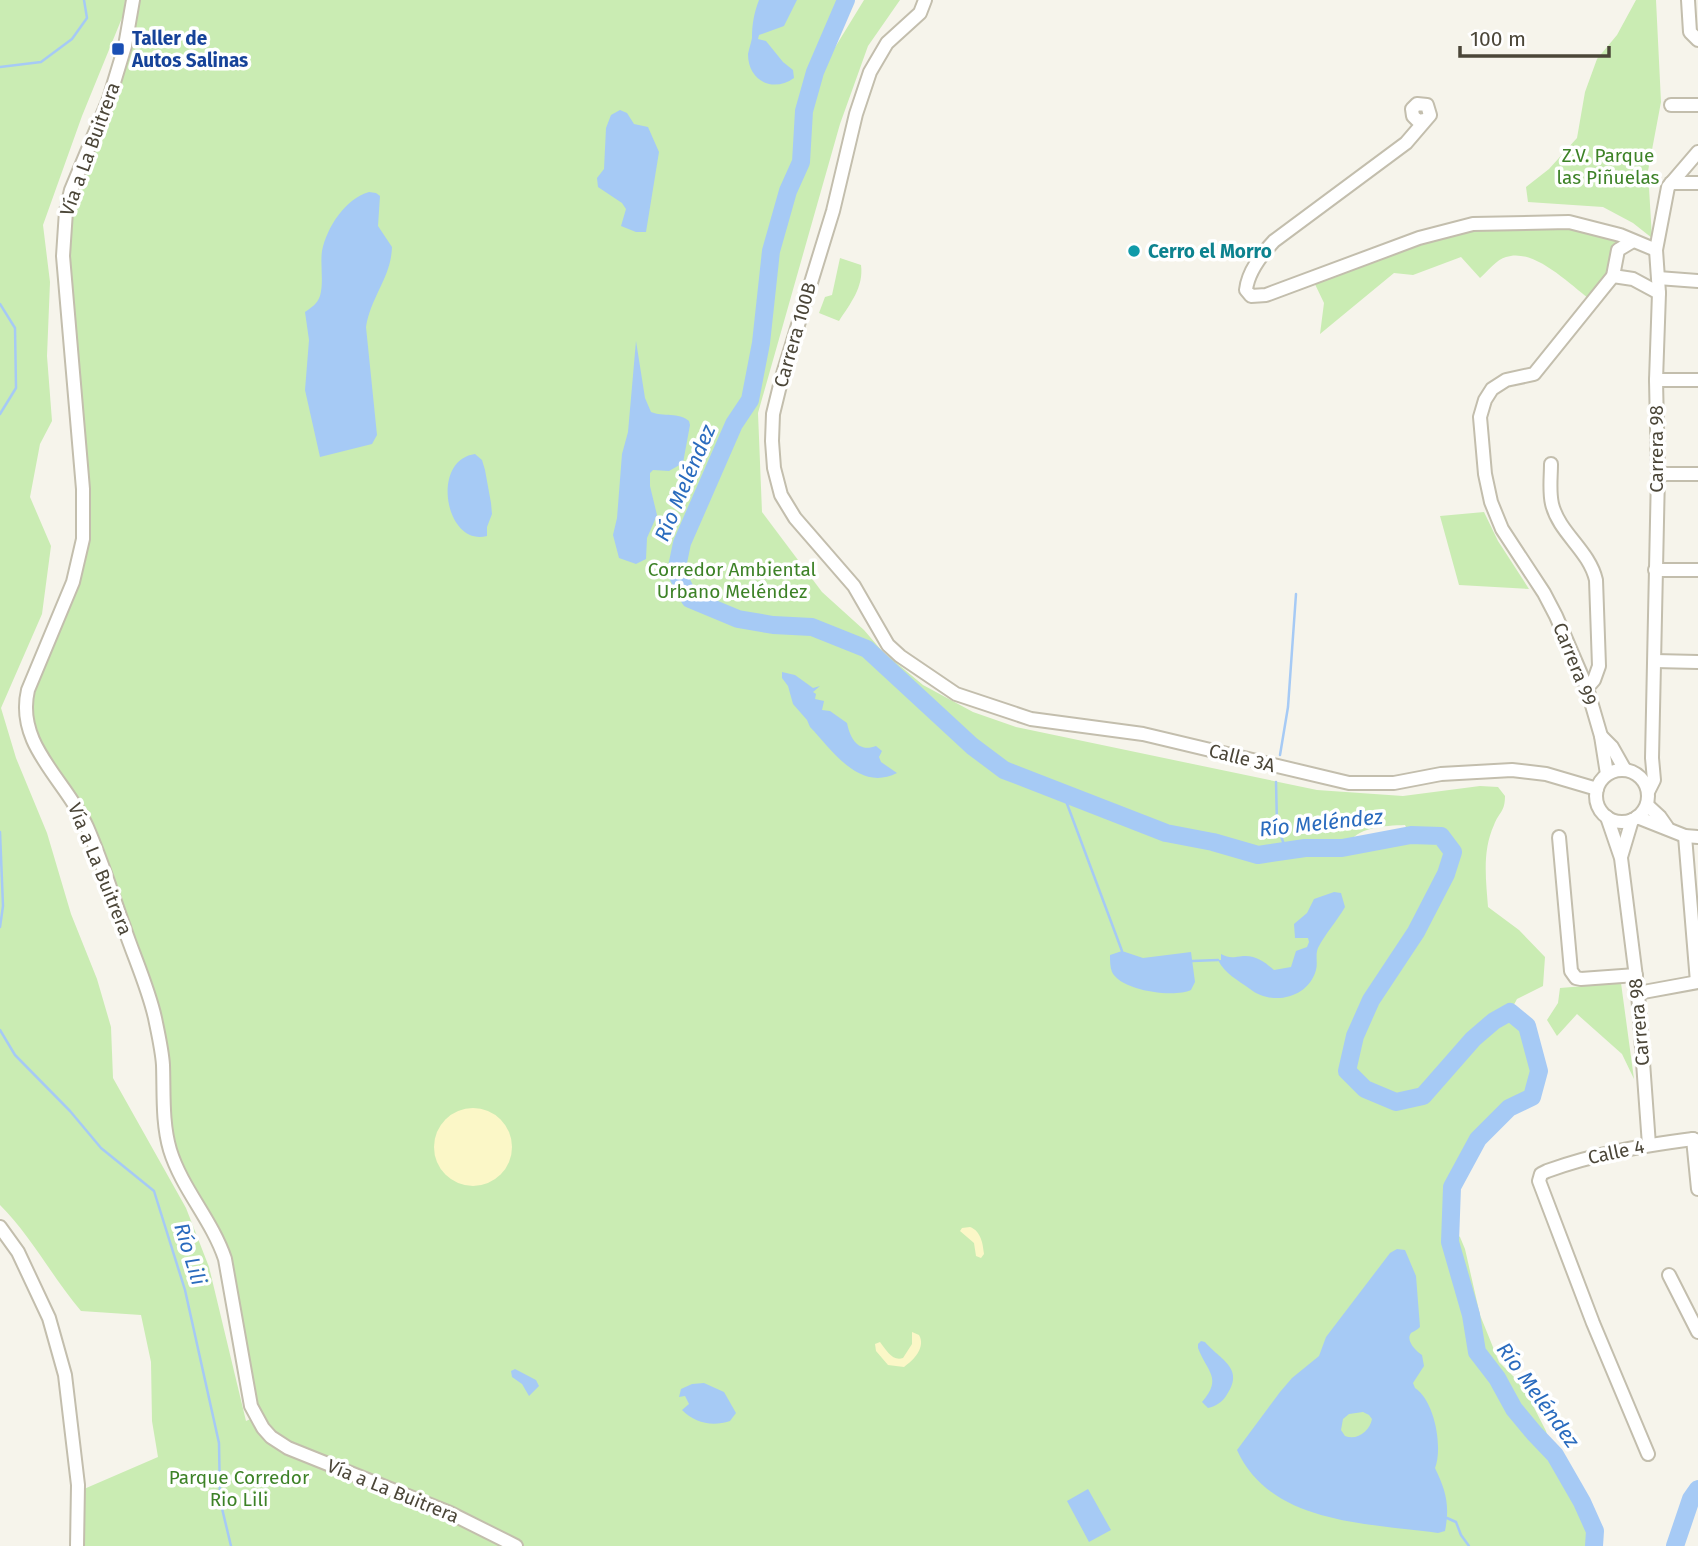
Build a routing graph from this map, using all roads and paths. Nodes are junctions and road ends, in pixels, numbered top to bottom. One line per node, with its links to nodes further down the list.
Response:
1 (133, 0): 53 (street, Vía a La Buitrera)
2 (925, 0): 26 (street, Carrera 100B)
3 (1688, 0): 4 (street)
4 (1698, 40)
5 (1671, 105): 6 (street)
6 (1698, 105)
7 (1425, 120): 11 (street)
8 (1698, 152): 9 (street, Carrera 98)
9 (1671, 183): 10 (street); 14 (street, Carrera 98)
10 (1698, 183)
11 (1614, 234): 12 (street); 13 (street)
12 (1633, 241): 13 (street); 14 (street)
13 (1618, 250): 15 (street)
14 (1656, 250): 16 (street, Carrera 98)
15 (1613, 276): 18 (street); 29 (street, Carrera 99)
16 (1658, 278): 17 (street); 18 (street, Carrera 98)
17 (1698, 281)
18 (1659, 293): 19 (street, Carrera 98)
19 (1656, 380): 20 (street); 22 (street, Carrera 98)
20 (1698, 380)
21 (1551, 464): 29 (street)
22 (1658, 474): 23 (street); 24 (street, Carrera 98)
23 (1698, 474)
24 (1655, 570): 25 (street); 27 (street, Carrera 98)
25 (1698, 570)
26 (900, 656): 34 (street, Calle 3A)
27 (1655, 661): 28 (street); 31 (street, Carrera 98)
28 (1698, 662)
29 (1587, 688): 30 (street, Carrera 99)
30 (1601, 736): 32 (street, Carrera 99); 33 (street, Carrera 99)
31 (1652, 758): 32 (street); 35 (street, Carrera 98)
32 (1631, 772): 33 (street); 35 (street)
33 (1607, 774): 34 (street)
34 (1597, 789): 36 (street)
35 (1647, 798): 37 (street); 38 (street)
36 (1607, 817): 37 (street); 41 (street, Carrera 98)
37 (1635, 818): 38 (street); 41 (street, Carrera 98)
38 (1667, 827): 39 (street)
39 (1691, 836): 43 (street)
40 (1559, 837): 42 (street)
41 (1621, 858): 42 (street, Carrera 98)
42 (1636, 975): 44 (street, Carrera 98)
43 (1697, 982): 44 (street)
44 (1638, 993): 46 (street, Carrera 98)
45 (1696, 1138): 46 (street, Calle 4); 47 (street)
46 (1648, 1145): 51 (street, Calle 4)
47 (1698, 1189)
48 (0, 1227): 52 (street)
49 (1669, 1275): 50 (street)
50 (1698, 1332)
51 (1648, 1454)
52 (77, 1546)
53 (516, 1546)

